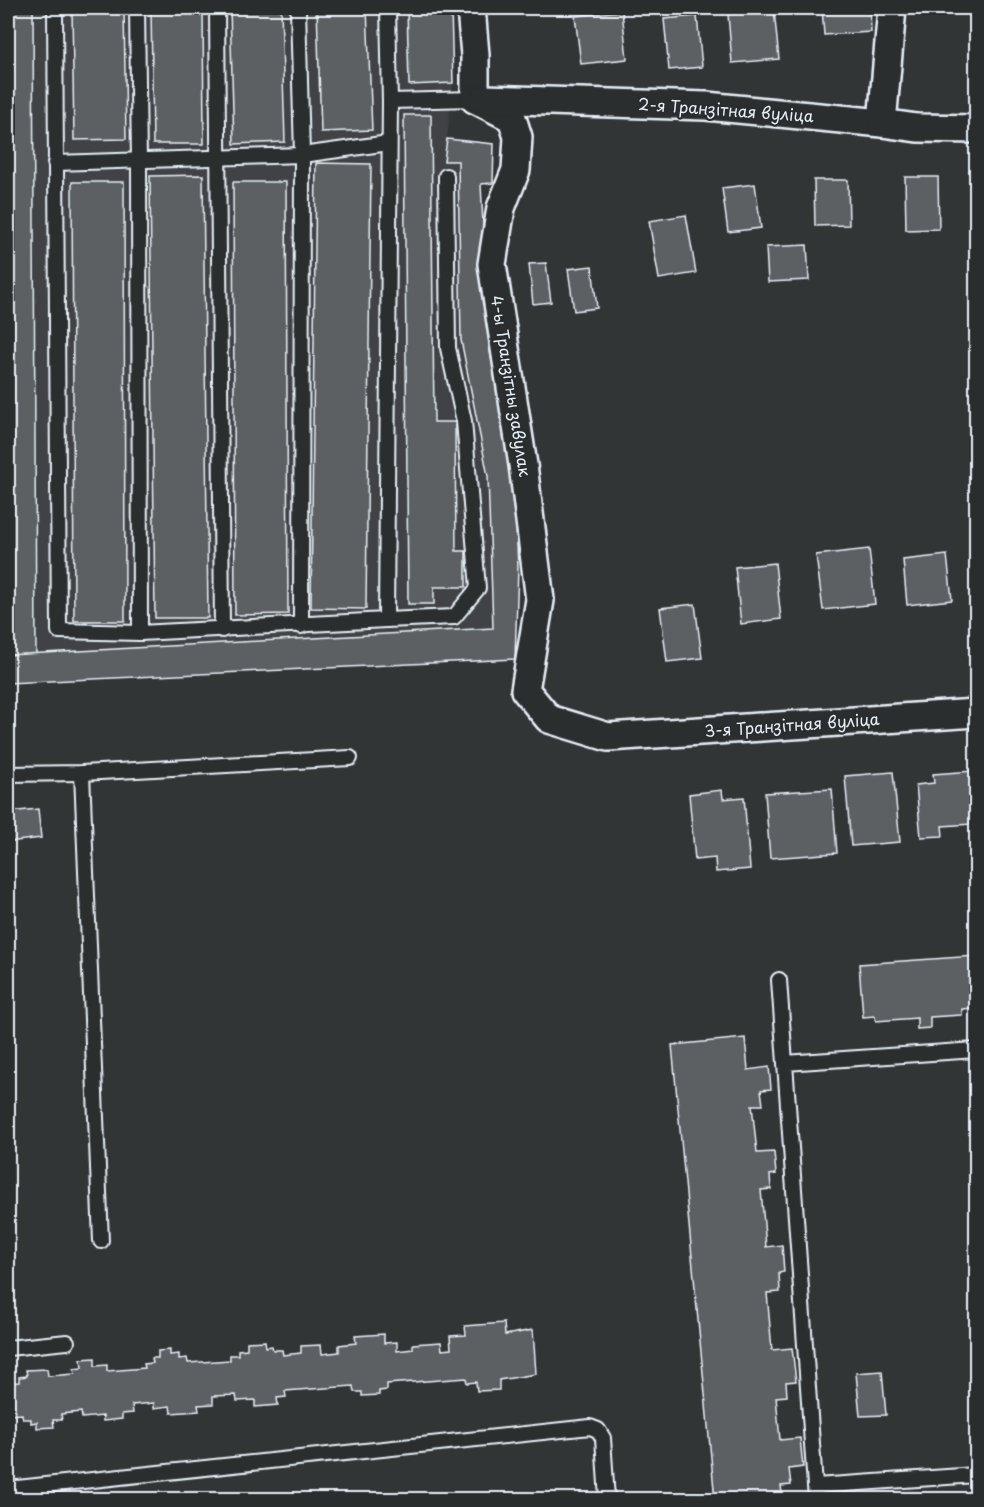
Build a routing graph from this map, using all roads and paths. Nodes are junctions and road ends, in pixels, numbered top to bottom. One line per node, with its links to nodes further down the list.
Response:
1 (55, 8): 16 (lane)
2 (137, 8): 15 (lane)
3 (217, 8): 14 (lane)
4 (298, 8): 13 (lane)
5 (388, 8): 9 (lane)
6 (471, 8): 8 (street)
7 (892, 8): 10 (street)
8 (475, 99): 9 (lane); 10 (street, 2-я Транзітная вуліца); 23 (street, 4-ы Транзітны завулак)
9 (390, 102): 12 (lane)
10 (882, 123): 11 (street, 2-я Транзітная вуліца)
11 (976, 129)
12 (389, 143): 13 (lane); 18 (lane)
13 (302, 155): 14 (lane); 19 (lane)
14 (219, 159): 15 (lane); 20 (lane)
15 (139, 162): 16 (lane); 21 (lane)
16 (55, 163): 21 (lane)
17 (446, 176): 18 (lane)
18 (386, 621): 19 (lane)
19 (301, 626): 20 (lane)
20 (222, 630): 21 (lane)
21 (140, 633)
22 (976, 713): 23 (street, 3-я Транзітная вуліца)
23 (608, 737)
24 (350, 758): 25 (lane)
25 (82, 773): 26 (lane); 30 (lane)
26 (8, 774)
27 (778, 980): 29 (lane)
28 (976, 1050): 29 (lane)
29 (785, 1063): 35 (lane)
30 (101, 1241)
31 (67, 1342): 32 (lane)
32 (8, 1348)
33 (976, 1475): 35 (lane)
34 (8, 1490): 36 (lane)
35 (816, 1493)
36 (607, 1500)

